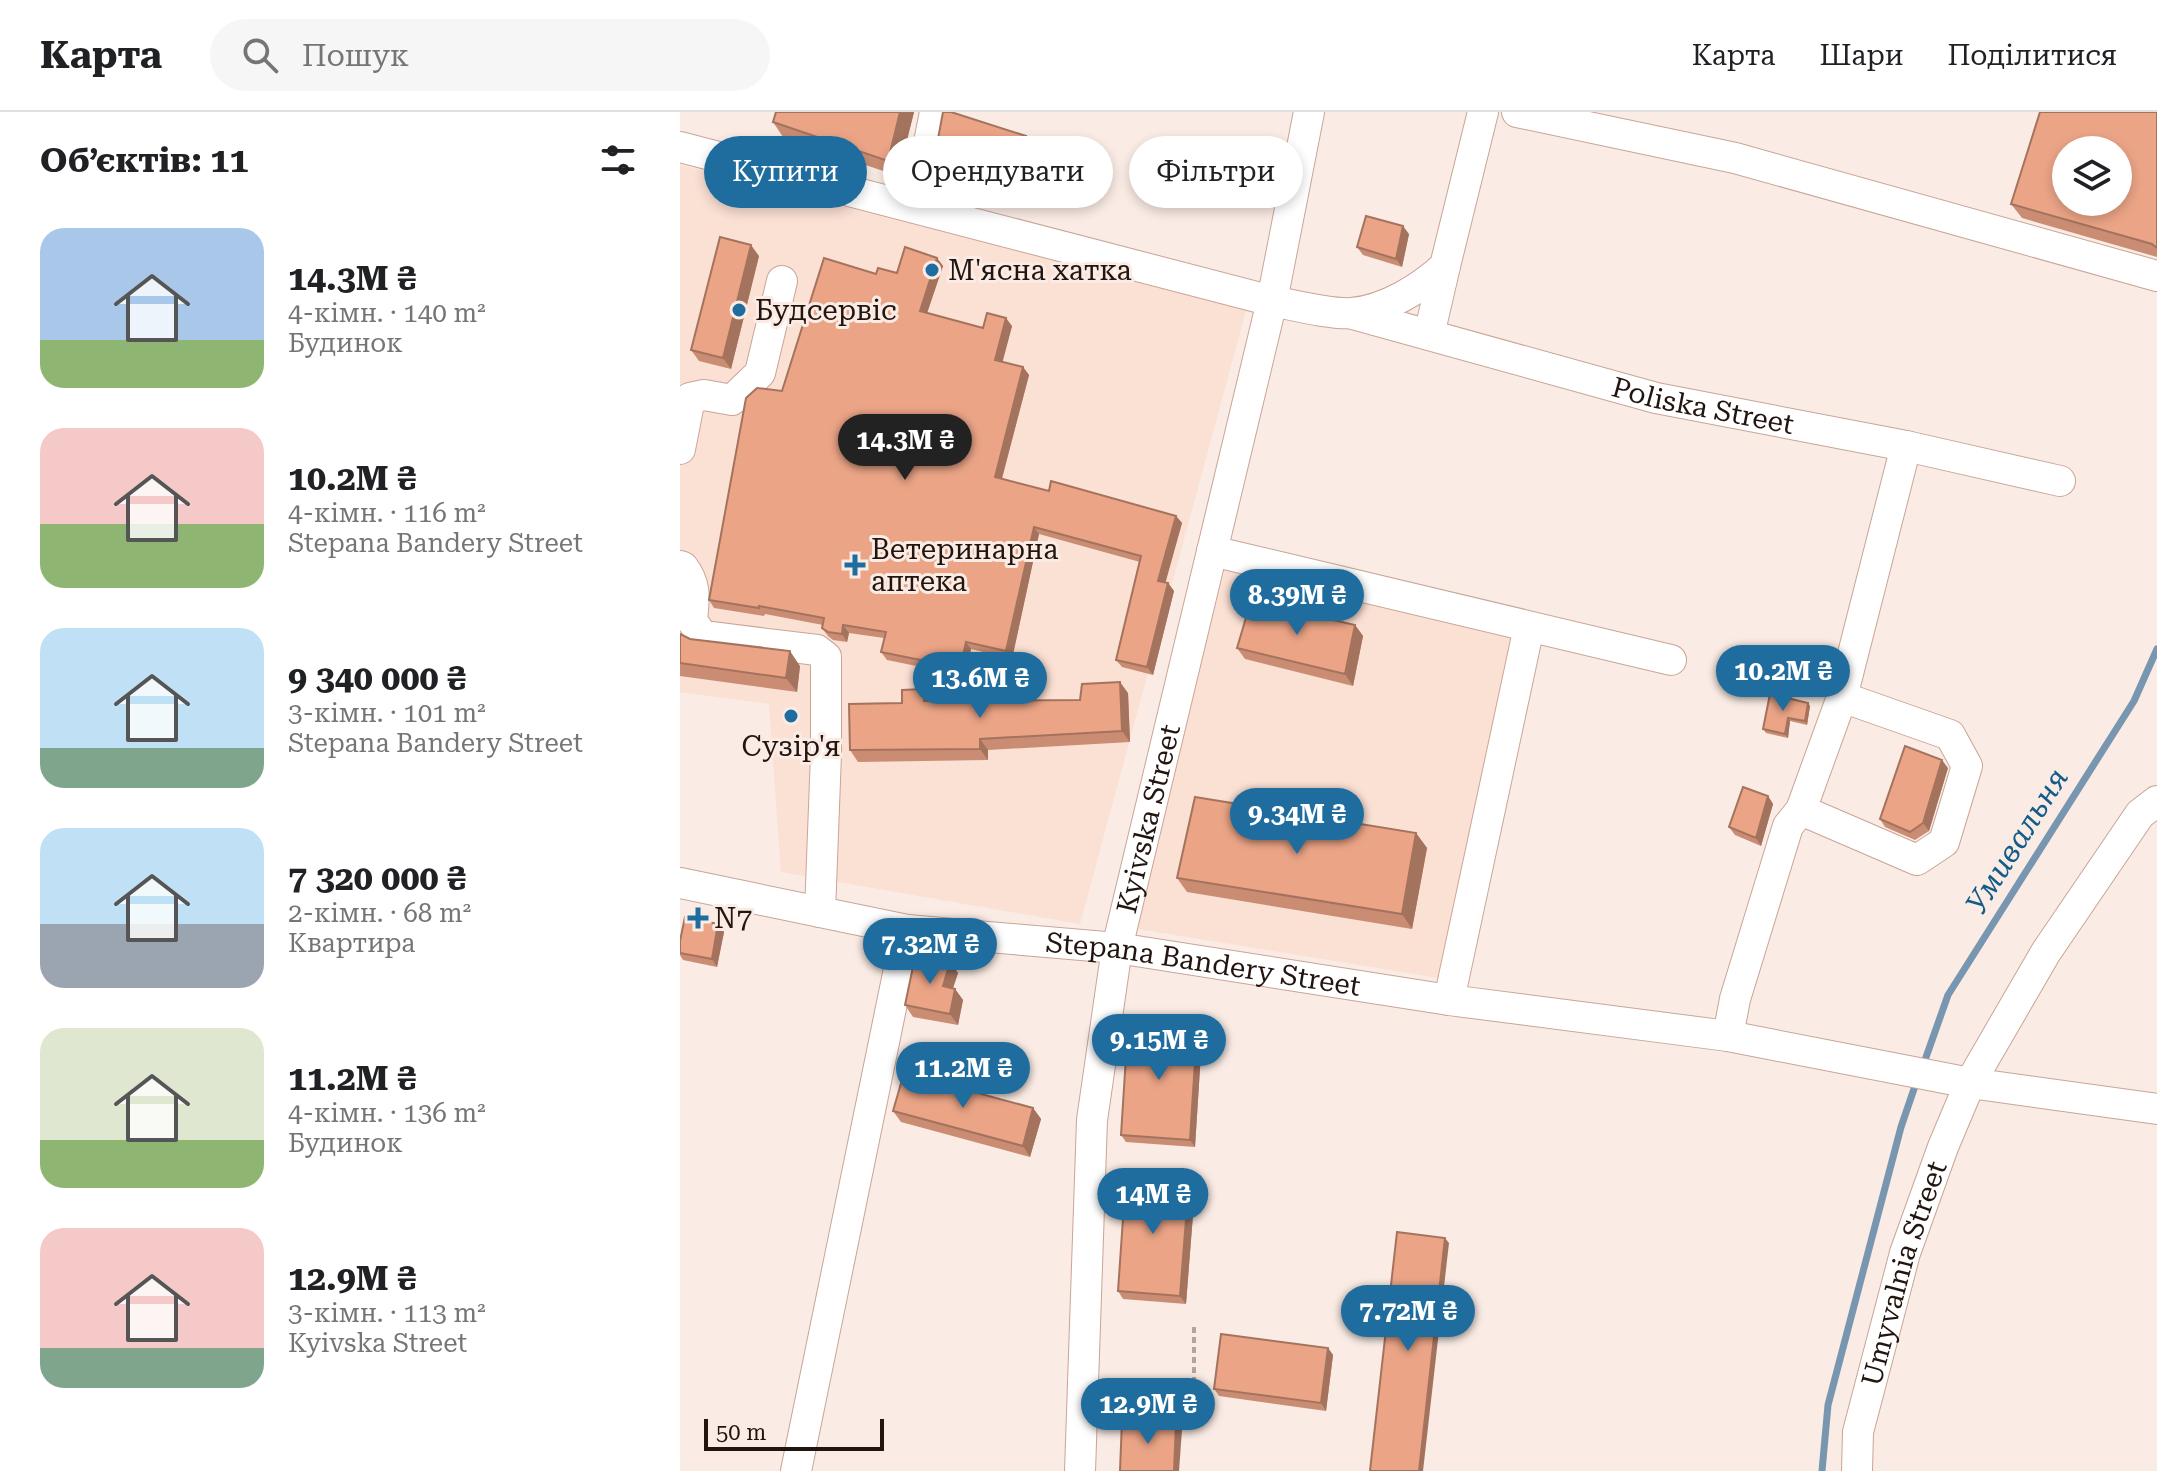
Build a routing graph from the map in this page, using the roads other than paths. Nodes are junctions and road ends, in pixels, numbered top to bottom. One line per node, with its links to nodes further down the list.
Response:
1 (935, 112): 5 (street)
2 (1309, 112): 12 (street, Kyivska Street)
3 (1483, 112): 9 (street)
4 (1517, 112): 10 (street)
5 (930, 136)
6 (680, 147): 7 (street)
7 (883, 199)
8 (916, 208): 12 (street)
9 (1445, 266): 13 (street); 14 (street)
10 (2157, 276)
11 (782, 281): 16 (street)
12 (1272, 301): 13 (street, Poliska Street); 18 (street, Kyivska Street)
13 (1351, 314): 14 (street, Poliska Street)
14 (1429, 335): 15 (street, Poliska Street)
15 (1906, 446): 17 (street, Poliska Street); 22 (street)
16 (680, 449)
17 (2060, 481)
18 (1212, 551): 20 (street); 28 (street, Kyivska Street)
19 (680, 566): 26 (street)
20 (1529, 627): 21 (street); 29 (street)
21 (1671, 660)
22 (1842, 697): 24 (street); 24 (street)
23 (2157, 801): 31 (street)
24 (1801, 810): 30 (street)
25 (680, 883): 26 (street, Stepana Bandery Street)
26 (820, 912): 27 (street, Stepana Bandery Street)
27 (907, 930): 28 (street, Stepana Bandery Street); 33 (street)
28 (1117, 948): 29 (street, Stepana Bandery Street); 34 (street, Kyivska Street)
29 (1449, 1000): 30 (street, Stepana Bandery Street)
30 (1728, 1036): 31 (street, Stepana Bandery Street)
31 (1970, 1083): 32 (street, Stepana Bandery Street); 35 (street, Umyvalnia Street)
32 (2157, 1109)
33 (796, 1471)
34 (1080, 1471)
35 (1857, 1471)

